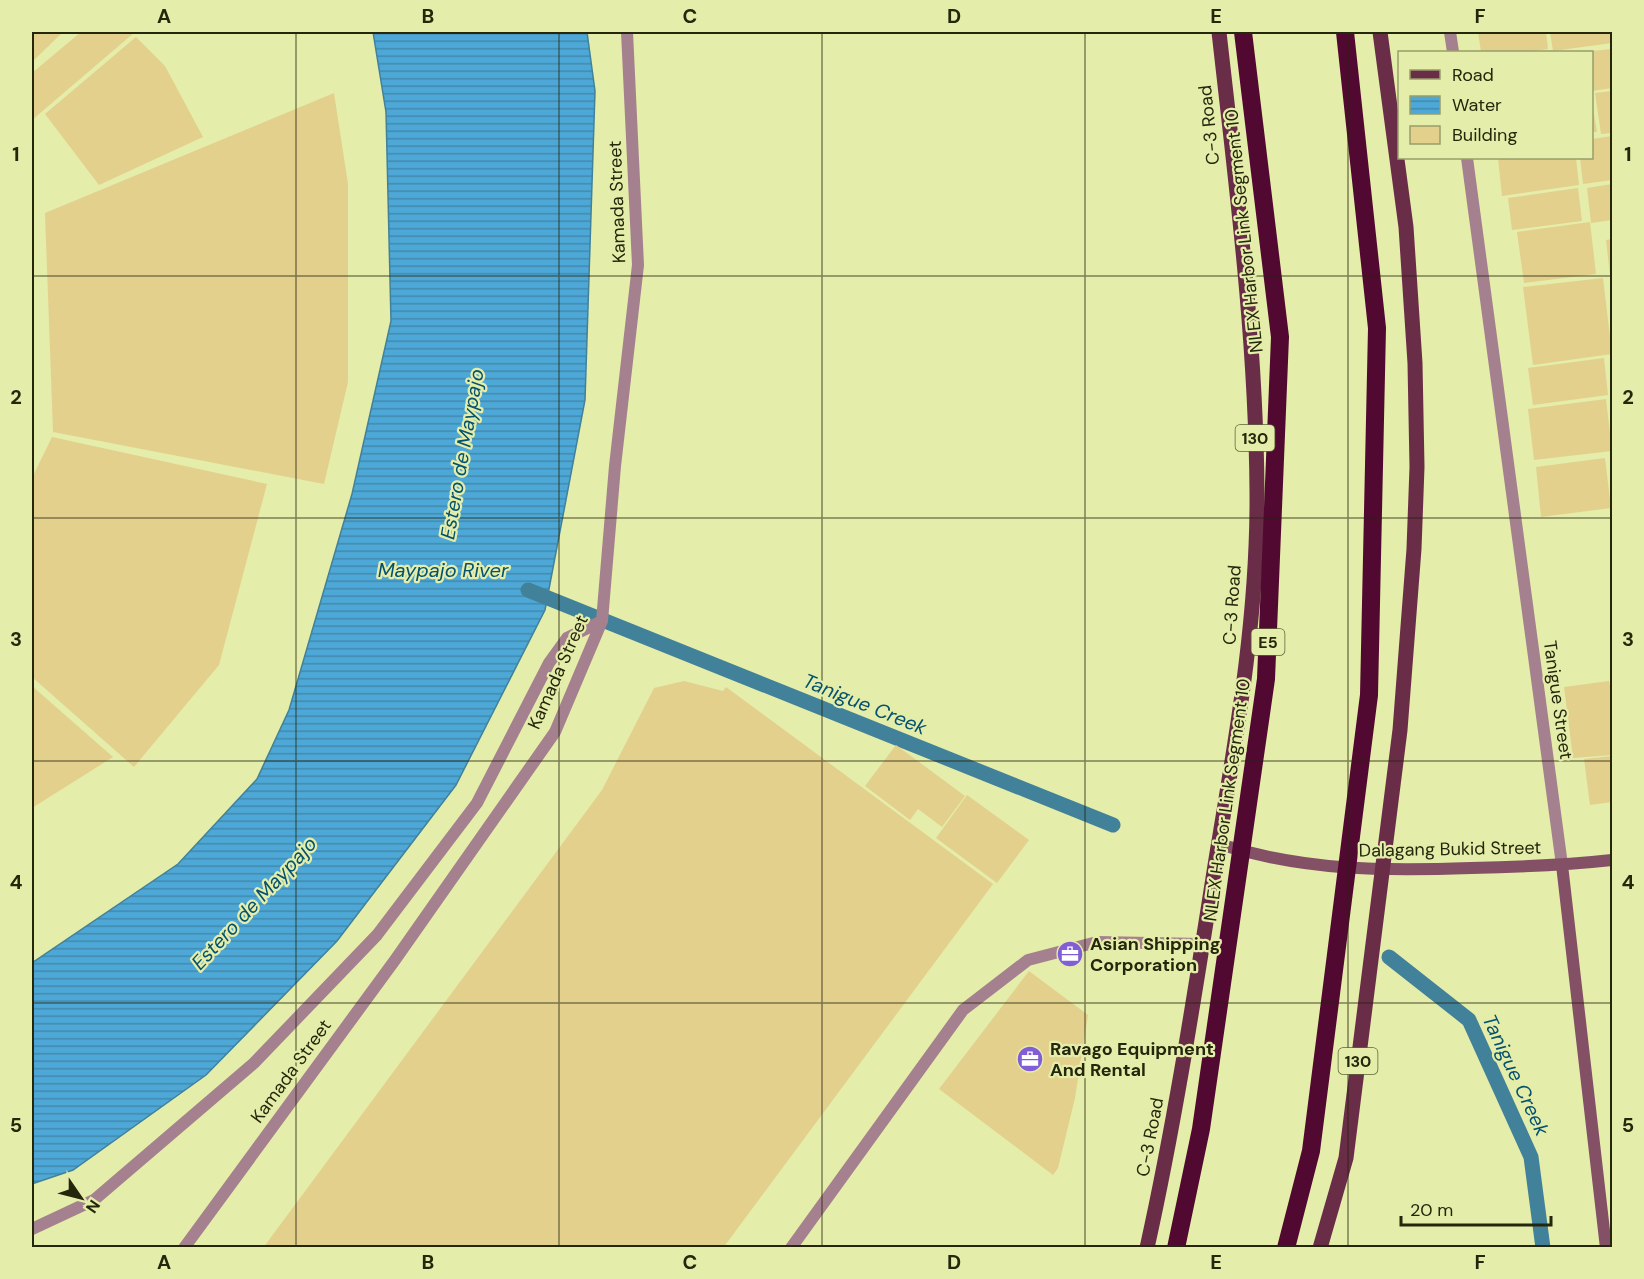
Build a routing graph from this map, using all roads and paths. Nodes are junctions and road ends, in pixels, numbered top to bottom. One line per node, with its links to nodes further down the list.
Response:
1 (627, 32): 9 (street, Kamada Street)
2 (1219, 32): 10 (main road, C-3 Road / 130)
3 (1243, 32): 19 (highway, NLEX Harbor Link Segment 10 / E5)
4 (1345, 32): 20 (highway)
5 (1380, 32): 13 (main road, 130)
6 (1450, 32): 7 (street)
7 (1453, 51)
8 (1467, 159): 12 (street, Tanigue Street)
9 (602, 621): 15 (street); 16 (street, Kamada Street)
10 (1219, 844): 13 (main road, Dalagang Bukid Street); 14 (main road, C-3 Road / 130)
11 (1612, 860): 12 (main road, Dalagang Bukid Street)
12 (1562, 865): 13 (main road, Dalagang Bukid Street); 22 (main road, Tanigue Street)
13 (1381, 871): 21 (main road, 130)
14 (1203, 944): 17 (street); 18 (main road, C-3 Road / 130)
15 (32, 1229)
16 (184, 1248)
17 (790, 1248)
18 (1147, 1248)
19 (1176, 1248)
20 (1286, 1248)
21 (1320, 1248)
22 (1606, 1248)

